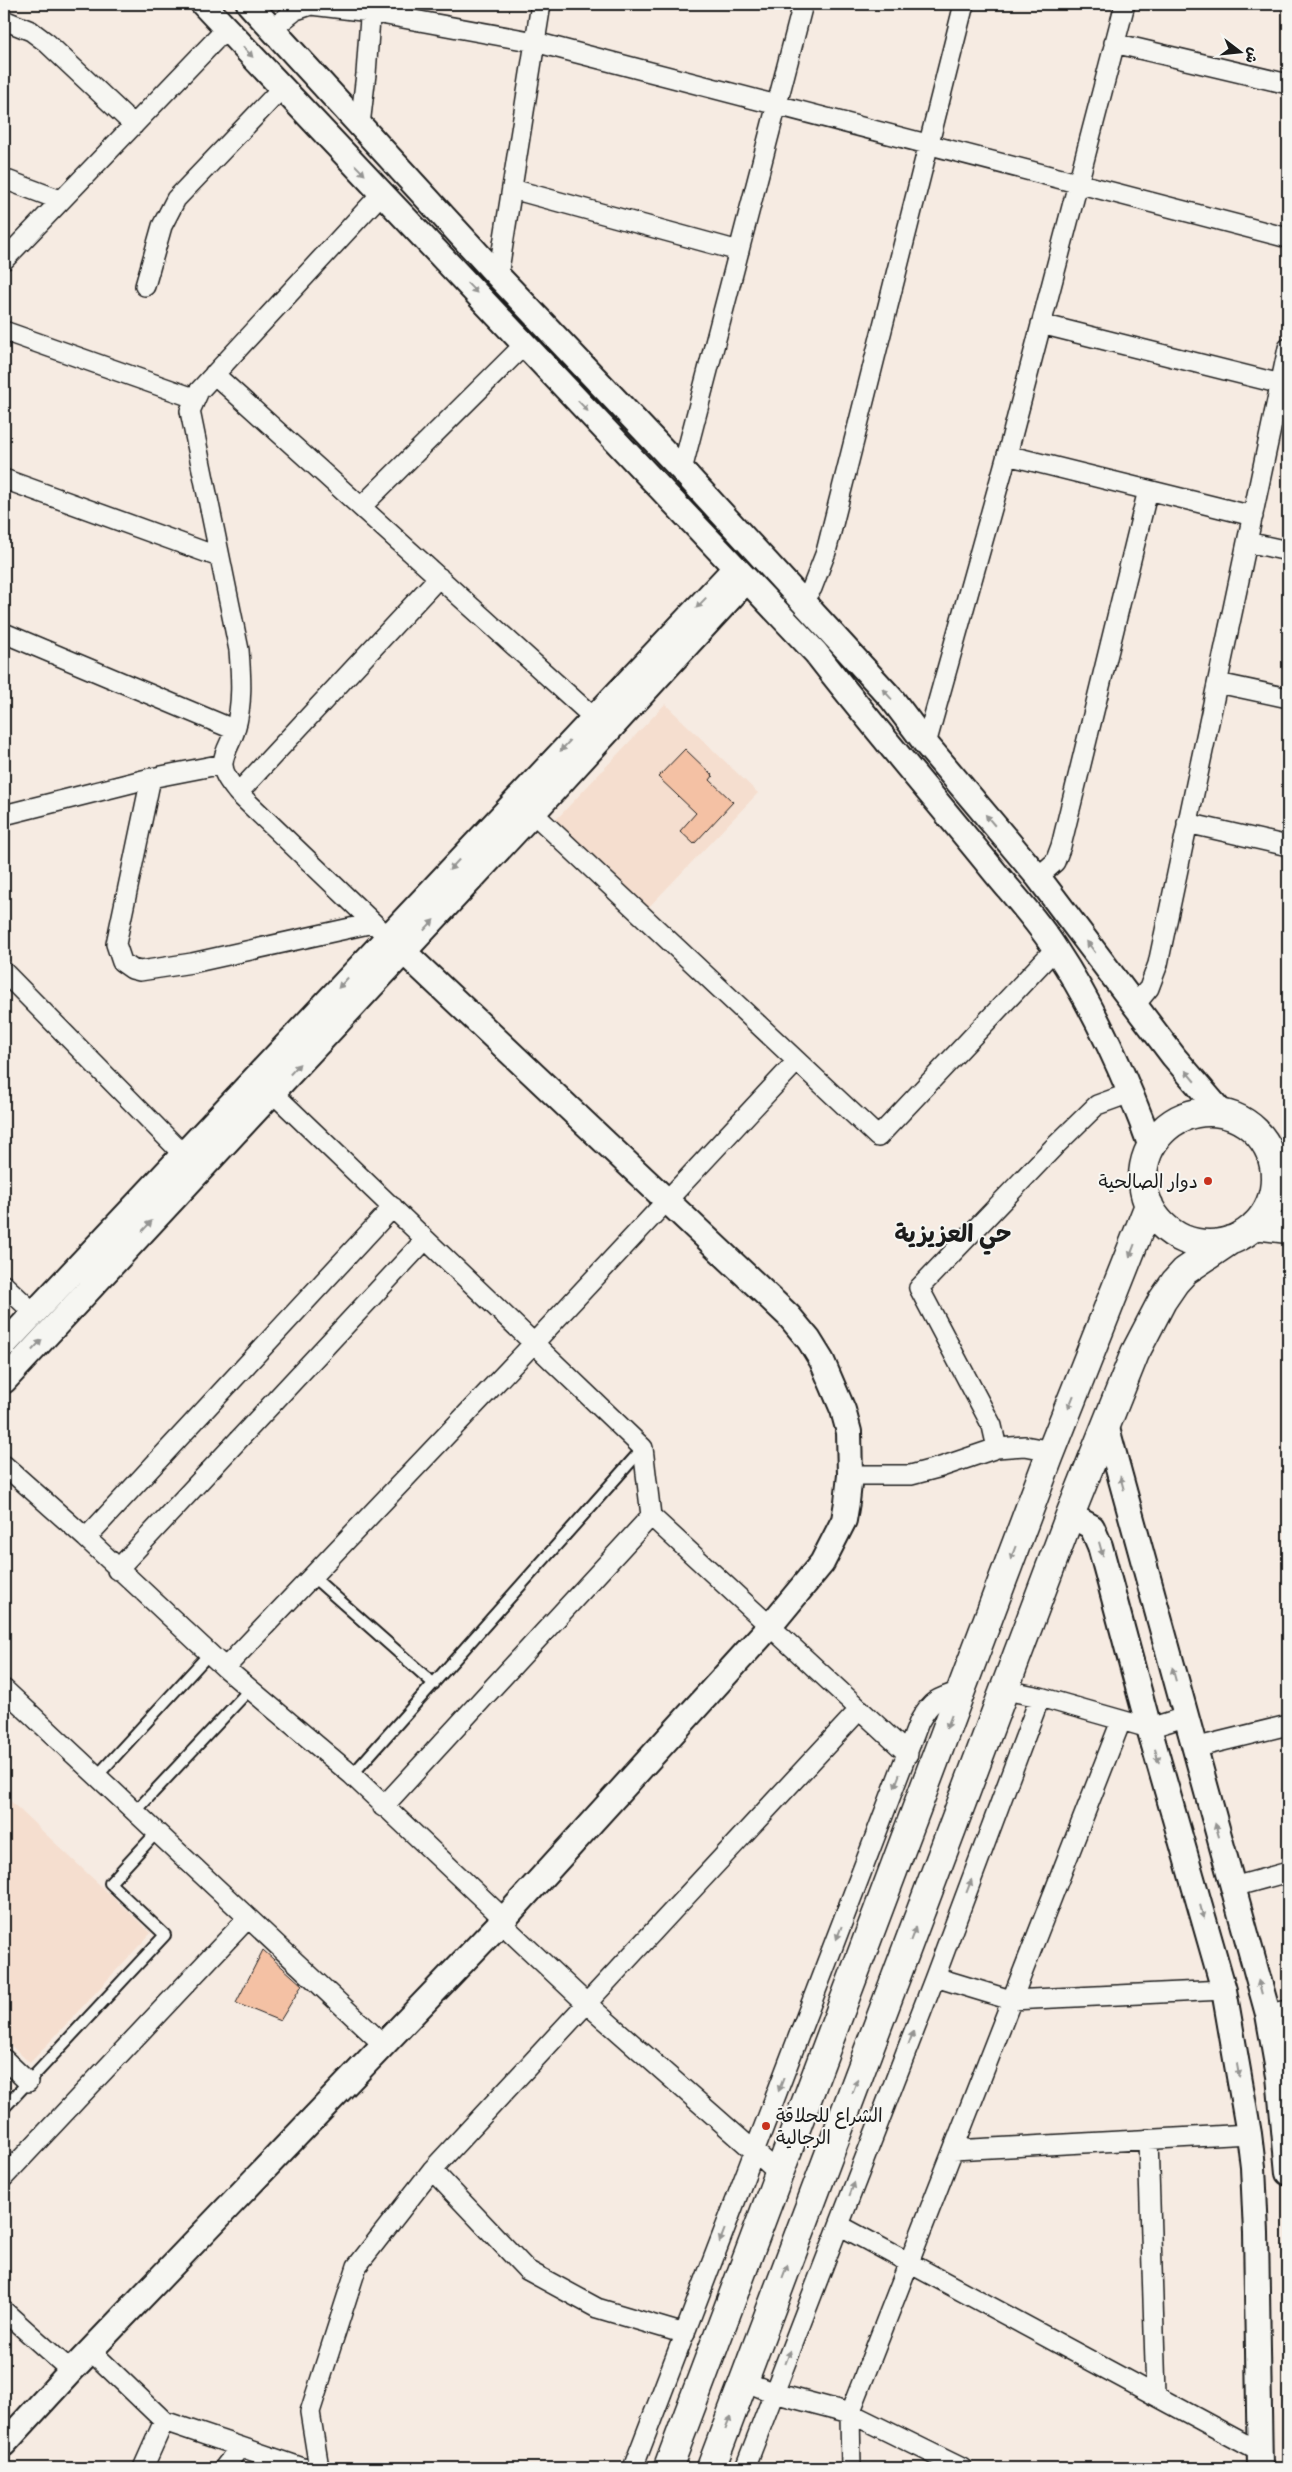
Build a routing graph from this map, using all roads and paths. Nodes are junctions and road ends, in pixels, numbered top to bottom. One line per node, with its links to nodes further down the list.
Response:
1 (203, 4): 9 (street)
2 (249, 4): 10 (street)
3 (541, 4): 11 (street)
4 (803, 4): 15 (street)
5 (964, 4): 18 (street)
6 (1125, 4): 12 (street)
7 (370, 8): 10 (street); 11 (street); 17 (street)
8 (4, 20): 16 (street)
9 (226, 29): 14 (street, one-way to 14); 16 (street)
10 (272, 29): 17 (street)
11 (535, 42): 15 (street); 21 (street)
12 (1114, 42): 13 (street); 20 (street)
13 (1288, 84)
14 (282, 88): 22 (street, one-way to 22); 28 (street)
15 (777, 105): 18 (street); 25 (street)
16 (134, 125): 23 (street)
17 (360, 125): 27 (street)
18 (929, 145): 20 (street); 47 (street)
19 (4, 179): 23 (street)
20 (1078, 184): 24 (street); 29 (street)
21 (512, 189): 25 (street); 27 (street)
22 (382, 193): 31 (street, one-way to 31); 33 (street)
23 (60, 200): 26 (street)
24 (1288, 238)
25 (739, 251): 37 (street)
26 (4, 260)
27 (498, 276): 37 (street)
28 (145, 286)
29 (1041, 324): 34 (street); 36 (street)
30 (4, 331): 35 (street)
31 (525, 344): 40 (street); 45 (street, one-way to 45)
32 (1288, 348): 34 (street)
33 (214, 374): 35 (street); 40 (street)
34 (1282, 394): 41 (street)
35 (194, 398): 44 (street)
36 (1007, 455): 39 (street); 53 (street)
37 (682, 470): 47 (street)
38 (4, 479): 44 (street)
39 (1148, 490): 41 (street); 61 (street)
40 (361, 507): 46 (street)
41 (1253, 516): 42 (street)
42 (1247, 542): 43 (street); 49 (street)
43 (1288, 551)
44 (219, 557): 52 (street)
45 (740, 574): 51 (street, one-way to 51); 57 (street); 63 (street)
46 (439, 577): 51 (street); 56 (street)
47 (802, 601): 53 (street, one-way to 47)
48 (4, 633): 52 (street)
49 (1218, 682): 50 (street); 59 (street)
50 (1288, 698)
51 (594, 717): 62 (street, one-way to 62)
52 (235, 730): 54 (street)
53 (926, 744): 61 (street, one-way to 53)
54 (223, 764): 55 (street); 56 (street)
55 (151, 778): 58 (street); 62 (street)
56 (238, 793): 62 (street)
57 (533, 813): 64 (street, one-way to 57); 67 (street)
58 (4, 815)
59 (1187, 823): 60 (street); 66 (street)
60 (1288, 846)
61 (1038, 877): 66 (street, one-way to 61)
62 (380, 929): 64 (street); 72 (street, one-way to 72)
63 (1056, 948): 67 (street); 68 (street)
64 (404, 952): 69 (street, one-way to 64); 74 (street)
65 (4, 972): 72 (street)
66 (1135, 1005): 70 (street, one-way to 66)
67 (797, 1061): 74 (street)
68 (1130, 1092): 71 (street); 88 (street)
69 (273, 1093): 76 (street); 85 (street, one-way to 69)
70 (1222, 1113): 71 (main road); 73 (main road)
71 (1151, 1147): 75 (main road)
72 (182, 1153): 82 (street)
73 (1280, 1162): 77 (main road)
74 (668, 1200): 83 (street); 91 (street)
75 (1149, 1205): 80 (main road); 89 (main road, one-way to 89)
76 (393, 1208): 79 (street); 94 (street)
77 (1255, 1225): 78 (main road); 80 (main road)
78 (1288, 1229)
79 (426, 1240): 83 (street); 95 (street)
80 (1231, 1240): 86 (main road)
81 (4, 1285): 82 (street)
82 (34, 1313): 84 (street)
83 (534, 1343): 87 (street); 96 (street)
84 (4, 1345)
85 (4, 1381)
86 (1106, 1425): 92 (main road); 107 (street, one-way to 86)
87 (643, 1448): 93 (street); 100 (lane)
88 (997, 1448): 89 (street); 91 (street)
89 (1052, 1450): 103 (main road, one-way to 103)
90 (4, 1466): 94 (street)
91 (850, 1475): 97 (street)
92 (1070, 1514): 104 (main road); 110 (street, one-way to 110)
93 (652, 1516): 97 (street); 115 (street)
94 (86, 1538): 95 (street)
95 (118, 1570): 98 (street)
96 (312, 1576): 99 (street); 100 (lane)
97 (770, 1626): 106 (street); 121 (street)
98 (209, 1654): 99 (street); 113 (lane)
99 (225, 1668): 102 (street)
100 (434, 1684): 114 (lane)
101 (4, 1689): 113 (street)
102 (250, 1689): 114 (street); 116 (lane)
103 (961, 1690): 112 (street); 137 (main road, one-way to 137)
104 (1005, 1690): 105 (street); 146 (main road, one-way to 104)
105 (1040, 1697): 108 (street); 122 (street, one-way to 105)
106 (860, 1709): 112 (street); 125 (street)
107 (1185, 1717): 110 (street); 111 (street)
108 (1121, 1721): 110 (street); 124 (street)
109 (1288, 1725): 111 (street)
110 (1149, 1728): 123 (street, one-way to 123)
111 (1194, 1748): 119 (street, one-way to 111)
112 (908, 1754): 134 (street, one-way to 134)
113 (97, 1776): 116 (street)
114 (352, 1776): 115 (street)
115 (383, 1807): 121 (street)
116 (135, 1812): 117 (street)
117 (157, 1832): 120 (street); 129 (lane)
118 (1288, 1872): 119 (street)
119 (1233, 1887): 126 (street, one-way to 119)
120 (248, 1918): 127 (street); 139 (street)
121 (502, 1920): 125 (street); 127 (street)
122 (935, 1977): 124 (street); 140 (street, one-way to 122)
123 (1224, 1990): 124 (street); 131 (street, one-way to 131)
124 (1011, 2000): 133 (street)
125 (586, 2003): 134 (street); 136 (street)
126 (1278, 2012): 135 (street)
127 (384, 2045): 144 (street)
128 (4, 2059): 129 (street)
129 (28, 2082): 130 (lane)
130 (4, 2108)
131 (1249, 2134): 132 (street); 153 (street)
132 (1148, 2139): 133 (street); 148 (street)
133 (953, 2150): 141 (street)
134 (755, 2152): 137 (street); 143 (street, one-way to 143)
135 (1288, 2161): 138 (street)
136 (432, 2170): 143 (street); 157 (street)
137 (780, 2173): 159 (main road)
138 (1288, 2173)
139 (4, 2177)
140 (839, 2225): 141 (street); 147 (street, one-way to 140)
141 (909, 2262): 148 (street); 149 (street)
142 (4, 2311): 145 (street)
143 (685, 2334): 158 (street)
144 (91, 2351): 145 (street); 150 (street)
145 (71, 2371): 151 (street)
146 (744, 2381): 147 (street); 160 (main road, one-way to 146)
147 (774, 2393): 149 (street); 161 (street)
148 (1156, 2395): 153 (street)
149 (850, 2412): 162 (street); 163 (street)
150 (164, 2421): 152 (street); 154 (street)
151 (4, 2444)
152 (240, 2447): 155 (street); 156 (street)
153 (1260, 2460)
154 (143, 2468)
155 (224, 2468)
156 (303, 2468)
157 (319, 2468)
158 (633, 2468)
159 (668, 2468)
160 (711, 2468)
161 (745, 2468)
162 (851, 2468)
163 (962, 2468)

